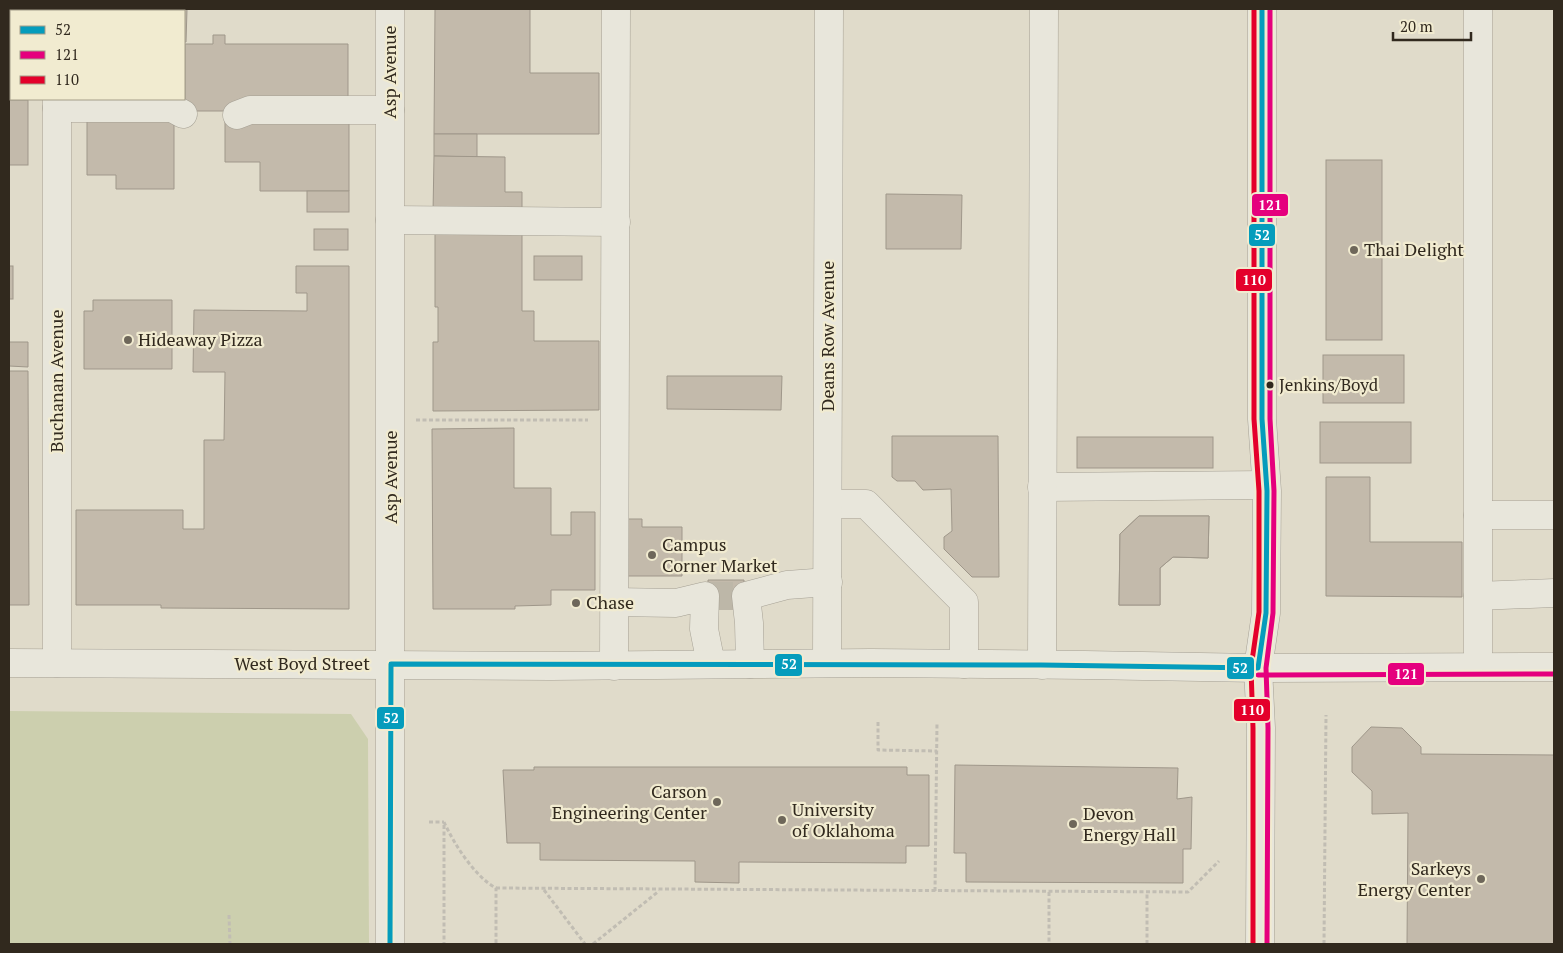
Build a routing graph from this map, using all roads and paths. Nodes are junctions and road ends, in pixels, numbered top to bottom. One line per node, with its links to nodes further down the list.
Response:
1 (390, 9): 8 (street, Asp Avenue)
2 (616, 9): 12 (street)
3 (829, 9): 17 (street, Deans Row Avenue)
4 (1044, 9): 16 (street)
5 (1262, 9): 15 (street)
6 (1478, 9): 18 (street)
7 (57, 103): 9 (street); 25 (street, Buchanan Avenue)
8 (390, 110): 10 (street); 11 (street, Asp Avenue)
9 (183, 114)
10 (237, 115)
11 (390, 220): 12 (street); 13 (street, Asp Avenue)
12 (616, 222): 14 (street)
13 (391, 420): 14 (path); 27 (street, Asp Avenue)
14 (615, 420): 23 (street)
15 (1266, 486): 16 (street); 35 (street)
16 (1042, 487): 31 (street)
17 (828, 504): 20 (street, Deans Row Avenue); 30 (street)
18 (1478, 515): 19 (street); 22 (street)
19 (1554, 516)
20 (828, 582): 26 (street, Deans Row Avenue); 29 (street)
21 (1554, 593): 22 (street)
22 (1478, 596): 33 (street)
23 (614, 602): 28 (street); 32 (street)
24 (9, 663): 25 (street, West Boyd Street)
25 (57, 663): 27 (street, West Boyd Street)
26 (827, 663): 29 (street, West Boyd Street); 30 (street, West Boyd Street)
27 (391, 664): 32 (street, West Boyd Street); 51 (street, Asp Avenue)
28 (711, 664): 29 (street, West Boyd Street); 32 (street, West Boyd Street)
29 (750, 664)
30 (964, 664): 31 (street, West Boyd Street)
31 (1042, 665): 35 (street, West Boyd Street)
32 (614, 666)
33 (1478, 666): 34 (street, West Boyd Street); 35 (street, West Boyd Street)
34 (1554, 667)
35 (1258, 668): 58 (street)
36 (1326, 715): 59 (path)
37 (878, 722): 39 (path)
38 (937, 722): 39 (path)
39 (937, 751): 46 (path)
40 (429, 822): 41 (path)
41 (444, 822): 43 (path); 52 (path)
42 (1219, 861): 48 (path)
43 (496, 888): 44 (path); 53 (path)
44 (544, 890): 45 (path); 54 (path)
45 (659, 890): 46 (path); 55 (path)
46 (935, 891): 47 (path)
47 (1049, 892): 48 (path); 56 (path)
48 (1147, 892): 57 (path)
49 (229, 915): 50 (path)
50 (230, 944)
51 (390, 944)
52 (444, 944)
53 (496, 944)
54 (585, 944)
55 (593, 944)
56 (1049, 944)
57 (1147, 944)
58 (1260, 944)
59 (1324, 944)

